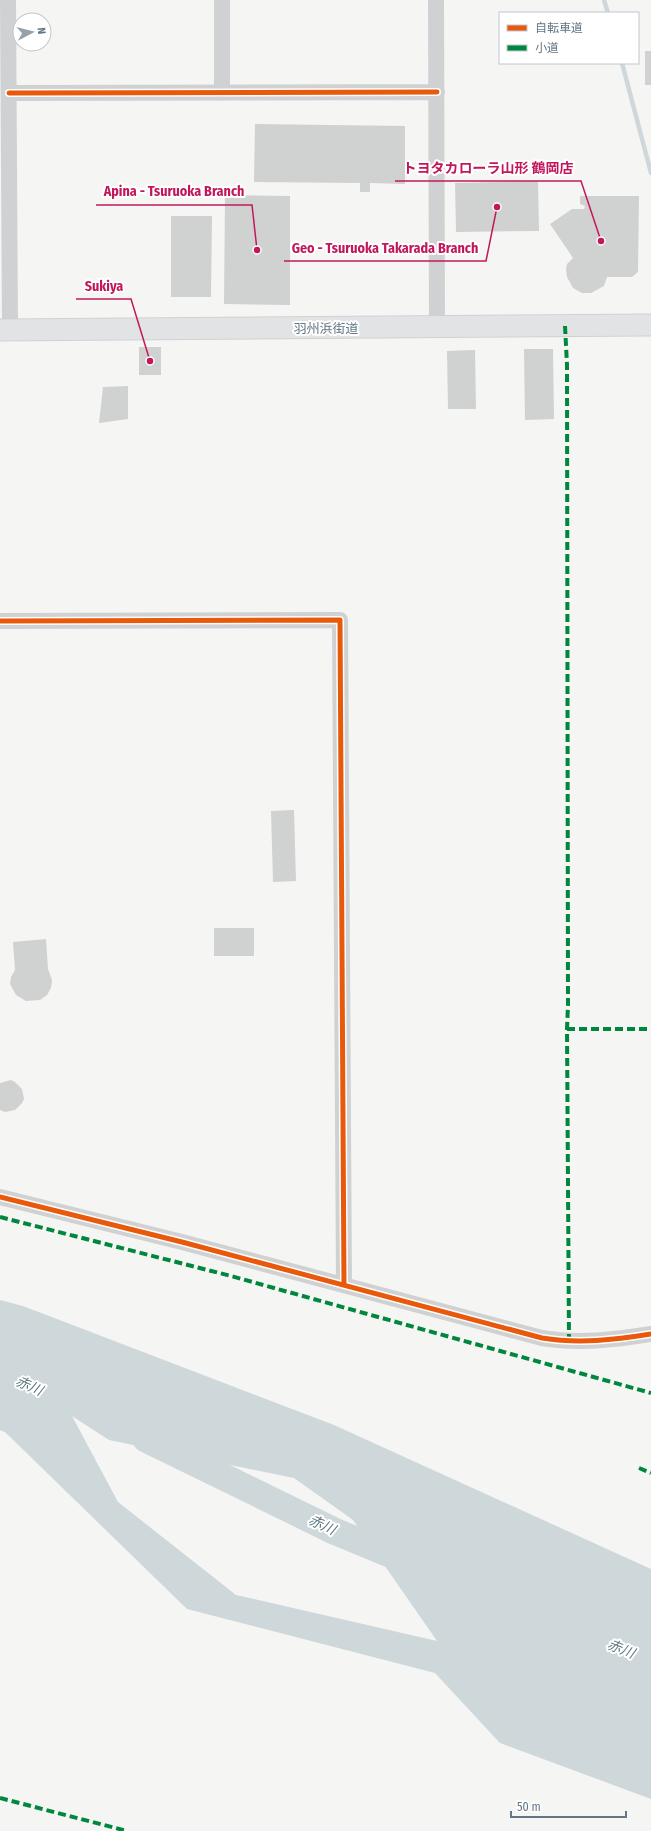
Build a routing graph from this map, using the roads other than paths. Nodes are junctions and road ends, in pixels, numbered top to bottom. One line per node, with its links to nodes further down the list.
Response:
1 (8, 0): 5 (street)
2 (222, 0): 6 (street)
3 (436, 0): 4 (street)
4 (437, 92): 6 (street); 8 (street)
5 (9, 93): 6 (street); 9 (street)
6 (222, 93)
7 (651, 325): 8 (main road, 羽州浜街道)
8 (437, 327): 9 (main road, 羽州浜街道)
9 (5, 330)
10 (0, 621): 12 (street)
11 (0, 1197): 12 (street)
12 (344, 1285): 13 (street)
13 (651, 1334)

